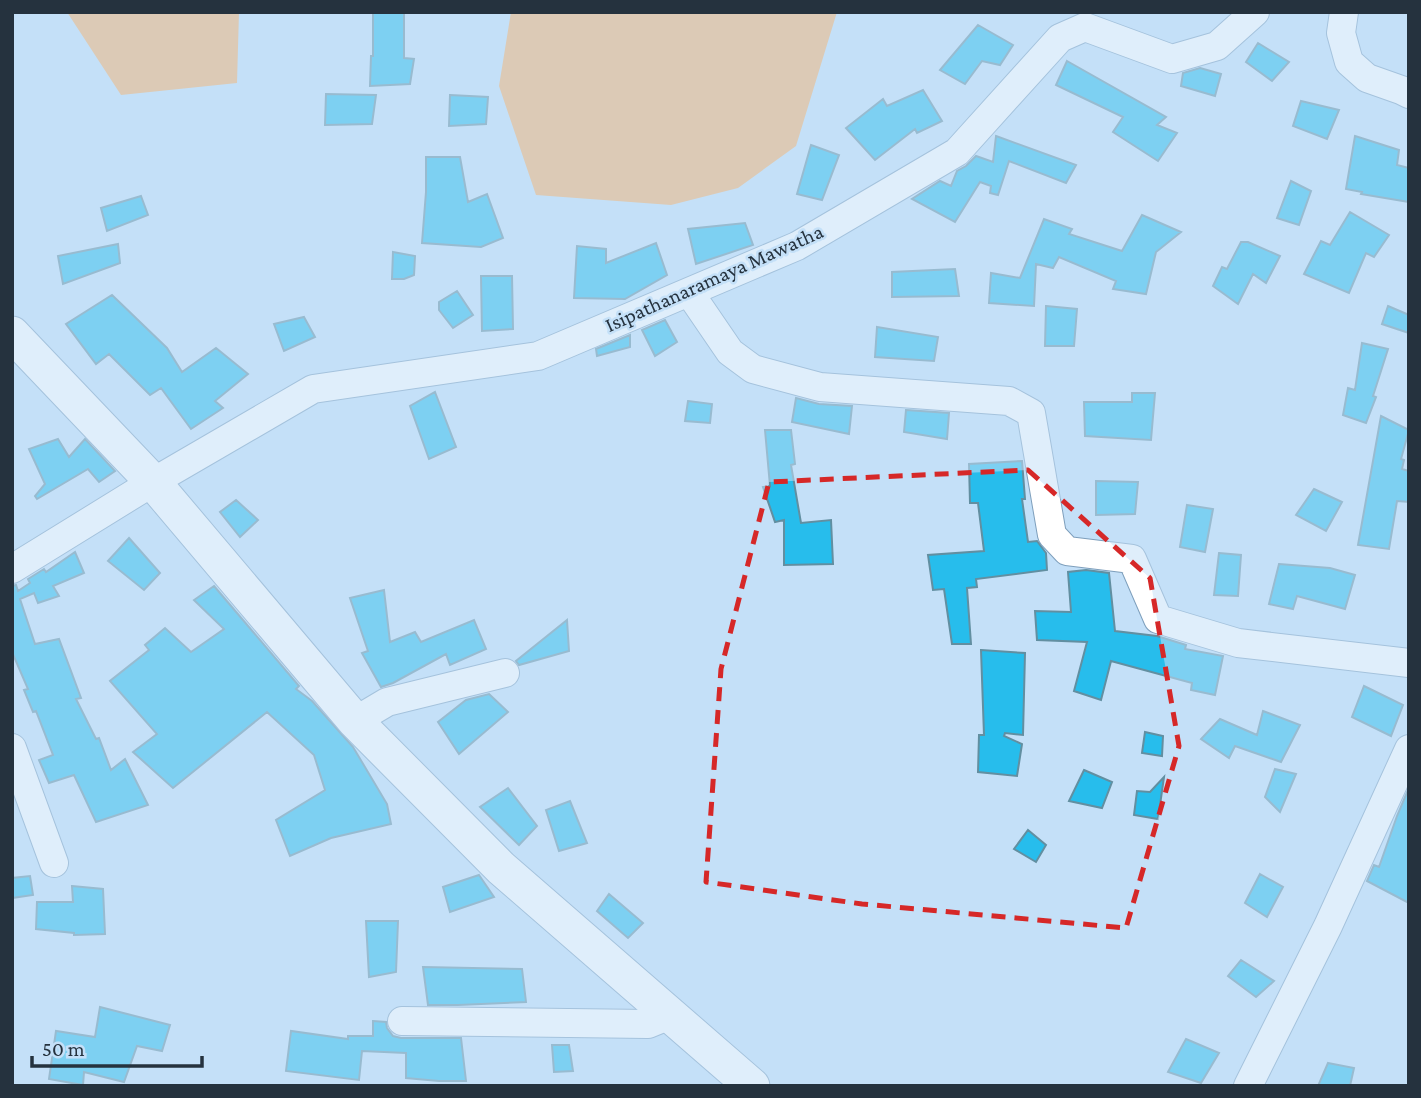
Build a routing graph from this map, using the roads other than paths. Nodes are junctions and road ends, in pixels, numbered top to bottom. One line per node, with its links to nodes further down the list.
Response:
1 (1255, 12): 4 (street, Isipathanaramaya Mawatha)
2 (1344, 12): 3 (street)
3 (1409, 94)
4 (689, 292): 6 (street, Isipathanaramaya Mawatha); 8 (street)
5 (12, 334): 6 (street)
6 (153, 482): 7 (street, Isipathanaramaya Mawatha); 10 (street)
7 (12, 569)
8 (1409, 663)
9 (505, 673): 10 (street)
10 (355, 721): 14 (street)
11 (12, 748): 13 (street)
12 (1409, 750): 17 (street)
13 (54, 863)
14 (670, 1015): 15 (street); 16 (street)
15 (402, 1021)
16 (752, 1086)
17 (1248, 1086)

